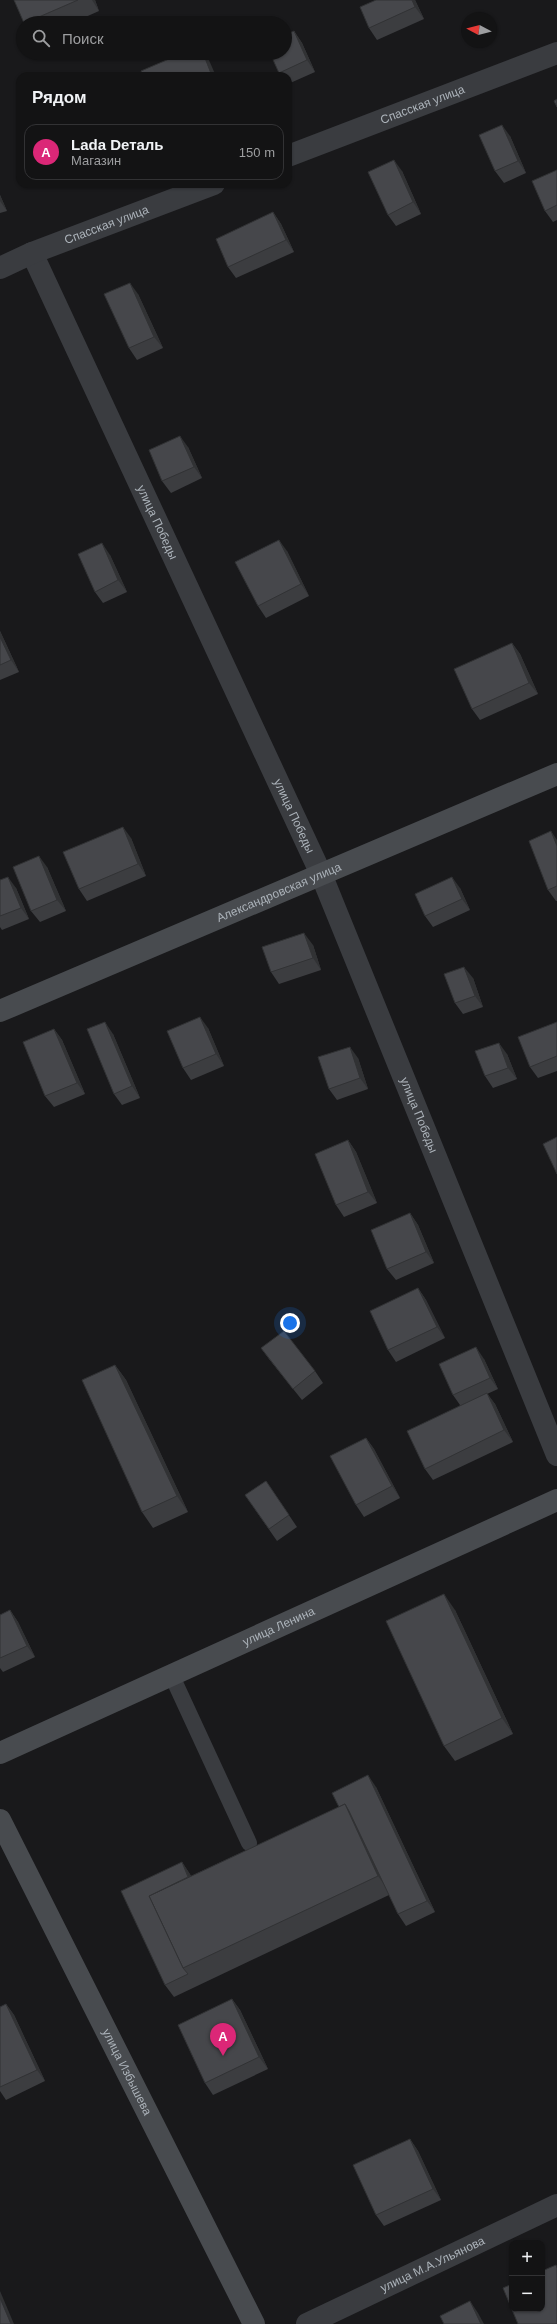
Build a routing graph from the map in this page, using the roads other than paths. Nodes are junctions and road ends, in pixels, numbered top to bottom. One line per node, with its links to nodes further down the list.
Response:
1 (557, 53): 2 (street, Спасская улица)
2 (292, 154)
3 (203, 188): 4 (street, Спасская улица)
4 (32, 253): 5 (street, Спасская улица); 7 (street, улица Победы)
5 (0, 268)
6 (557, 774): 7 (main road, Александровская улица)
7 (321, 874): 8 (main road, Александровская улица); 9 (street, улица Победы)
8 (0, 1010)
9 (557, 1456)
10 (557, 1500): 11 (main road, улица Ленина)
11 (171, 1674): 12 (main road, улица Ленина); 14 (lane)
12 (0, 1753)
13 (0, 1820): 16 (main road, улица Избышева)
14 (249, 1843)
15 (557, 2205): 17 (street, улица М.А.Ульянова)
16 (254, 2324)
17 (307, 2324)

